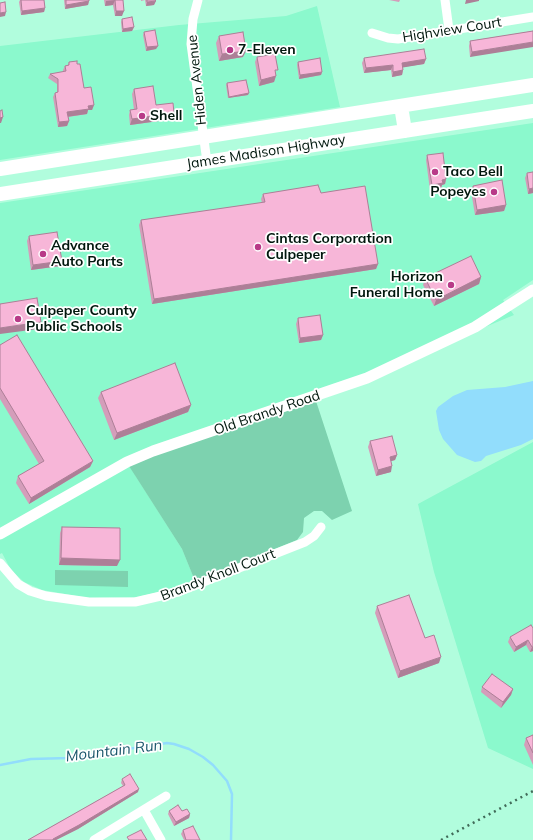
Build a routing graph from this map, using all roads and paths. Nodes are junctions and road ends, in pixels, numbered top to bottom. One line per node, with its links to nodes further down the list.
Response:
1 (198, 0): 10 (street, Hiden Avenue)
2 (445, 0): 4 (street)
3 (533, 17): 4 (street, Highview Court)
4 (449, 30): 5 (street, Highview Court)
5 (372, 33)
6 (533, 85): 7 (main road, James Madison Highway)
7 (401, 106): 9 (main road); 10 (main road, James Madison Highway)
8 (533, 111): 9 (main road, James Madison Highway)
9 (405, 131): 11 (main road, James Madison Highway)
10 (204, 137): 11 (street, Hiden Avenue); 12 (main road, James Madison Highway)
11 (207, 162): 13 (main road, James Madison Highway)
12 (0, 169)
13 (0, 194)
14 (533, 290): 16 (street, Old Brandy Road)
15 (321, 527): 17 (street, Brandy Knoll Court)
16 (0, 534)
17 (0, 563)
18 (166, 796): 19 (street)
19 (144, 810): 20 (street); 21 (street)
20 (94, 840)
21 (162, 840)

